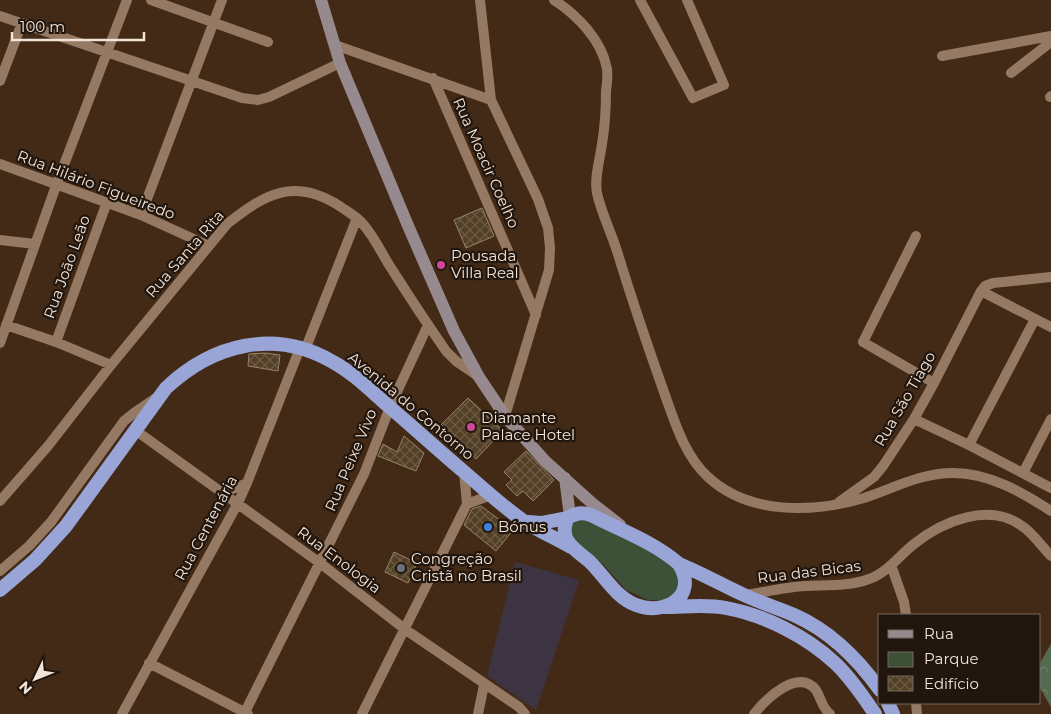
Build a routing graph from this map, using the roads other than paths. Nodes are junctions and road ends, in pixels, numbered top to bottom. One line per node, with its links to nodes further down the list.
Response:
1 (127, 0): 16 (street)
2 (151, 0): 11 (street)
3 (222, 0): 11 (street)
4 (321, 0): 15 (main road)
5 (480, 0): 23 (street)
6 (554, 0): 63 (street)
7 (640, 0): 8 (street)
8 (687, 0)
9 (0, 16): 10 (street)
10 (22, 23): 16 (street); 21 (street)
11 (214, 23): 13 (street); 22 (street)
12 (1051, 36): 17 (street)
13 (268, 42)
14 (1051, 42): 19 (street)
15 (335, 45): 18 (main road); 20 (street)
16 (106, 53): 22 (street); 25 (street)
17 (942, 56)
18 (340, 63): 22 (street); 44 (main road)
19 (1010, 74)
20 (433, 78): 23 (street); 35 (street, Rua Moacir Coelho)
21 (0, 81)
22 (192, 82): 27 (street)
23 (492, 100): 35 (street)
24 (0, 164): 25 (street, Rua Hilário Figueiredo)
25 (57, 184): 26 (street, Rua Hilário Figueiredo); 31 (street)
26 (107, 202): 27 (street, Rua Hilário Figueiredo); 40 (street, Rua João Leão)
27 (141, 215): 32 (street, Rua Hilário Figueiredo)
28 (357, 218): 32 (street, Rua Santa Rita); 38 (street, Rua Santa Rita); 42 (street, Rua Centenária)
29 (916, 236): 45 (street)
30 (0, 240): 31 (street)
31 (34, 244): 37 (street)
32 (209, 246): 43 (street, Rua Santa Rita)
33 (1051, 277): 34 (street)
34 (981, 291): 36 (street); 45 (street, Rua São Tiago)
35 (536, 315): 48 (street)
36 (1034, 319): 39 (street); 52 (street)
37 (6, 325): 40 (street); 41 (street)
38 (428, 325): 44 (street, Rua Santa Rita); 47 (street, Rua Peixe Vivo)
39 (1051, 327)
40 (56, 342): 43 (street)
41 (0, 343)
42 (303, 349): 46 (highway, Avenida do Contorno); 47 (highway, Avenida do Contorno); 56 (street, Rua Centenária)
43 (111, 365): 60 (street, Rua Santa Rita)
44 (479, 377): 48 (main road)
45 (934, 383): 49 (street, Rua São Tiago)
46 (159, 397): 51 (highway, Avenida do Contorno); 73 (street, Avenida do Contorno)
47 (390, 407): 53 (highway, Avenida do Contorno); 70 (street, Rua Peixe Vivo)
48 (505, 416): 55 (main road)
49 (914, 419): 52 (street); 63 (street, Rua São Tiago)
50 (1051, 419): 54 (street)
51 (135, 430): 58 (street, Rua Enologia); 74 (highway, Avenida do Contorno)
52 (969, 445): 54 (street)
53 (464, 472): 59 (highway, Avenida do Contorno); 62 (street)
54 (1023, 473): 57 (street)
55 (565, 478): 65 (main road); 67 (main road)
56 (248, 483): 58 (street); 61 (street, Rua Centenária)
57 (1051, 488)
58 (223, 493): 61 (street, Rua Enologia)
59 (491, 494): 62 (street); 66 (highway, Avenida do Contorno)
60 (0, 501)
61 (238, 504): 70 (street, Rua Enologia); 79 (street, Rua Centenária)
62 (467, 504): 78 (street)
63 (834, 506): 64 (street)
64 (1051, 511)
65 (568, 517): 66 (highway); 67 (highway); 68 (highway)
66 (525, 522): 68 (highway, Avenida do Contorno)
67 (644, 541): 71 (highway)
68 (571, 546): 76 (highway, Avenida do Contorno)
69 (1051, 556): 72 (street, Rua das Bicas)
70 (320, 563): 78 (street, Rua Enologia); 82 (street, Rua Peixe Vivo)
71 (679, 564): 75 (highway); 76 (highway)
72 (891, 565): 75 (street, Rua das Bicas); 77 (street)
73 (0, 571)
74 (0, 590)
75 (745, 596): 81 (highway)
76 (659, 607): 89 (highway, Avenida do Contorno)
77 (906, 614)
78 (406, 630): 80 (street, Rua Enologia); 84 (street)
79 (149, 663): 82 (street); 83 (street, Rua Centenária)
80 (484, 685): 85 (street); 86 (street, Rua Enologia)
81 (878, 687)
82 (246, 713)
83 (122, 714)
84 (362, 714)
85 (478, 714)
86 (525, 714)
87 (754, 714): 88 (street)
88 (830, 714)
89 (874, 714)

